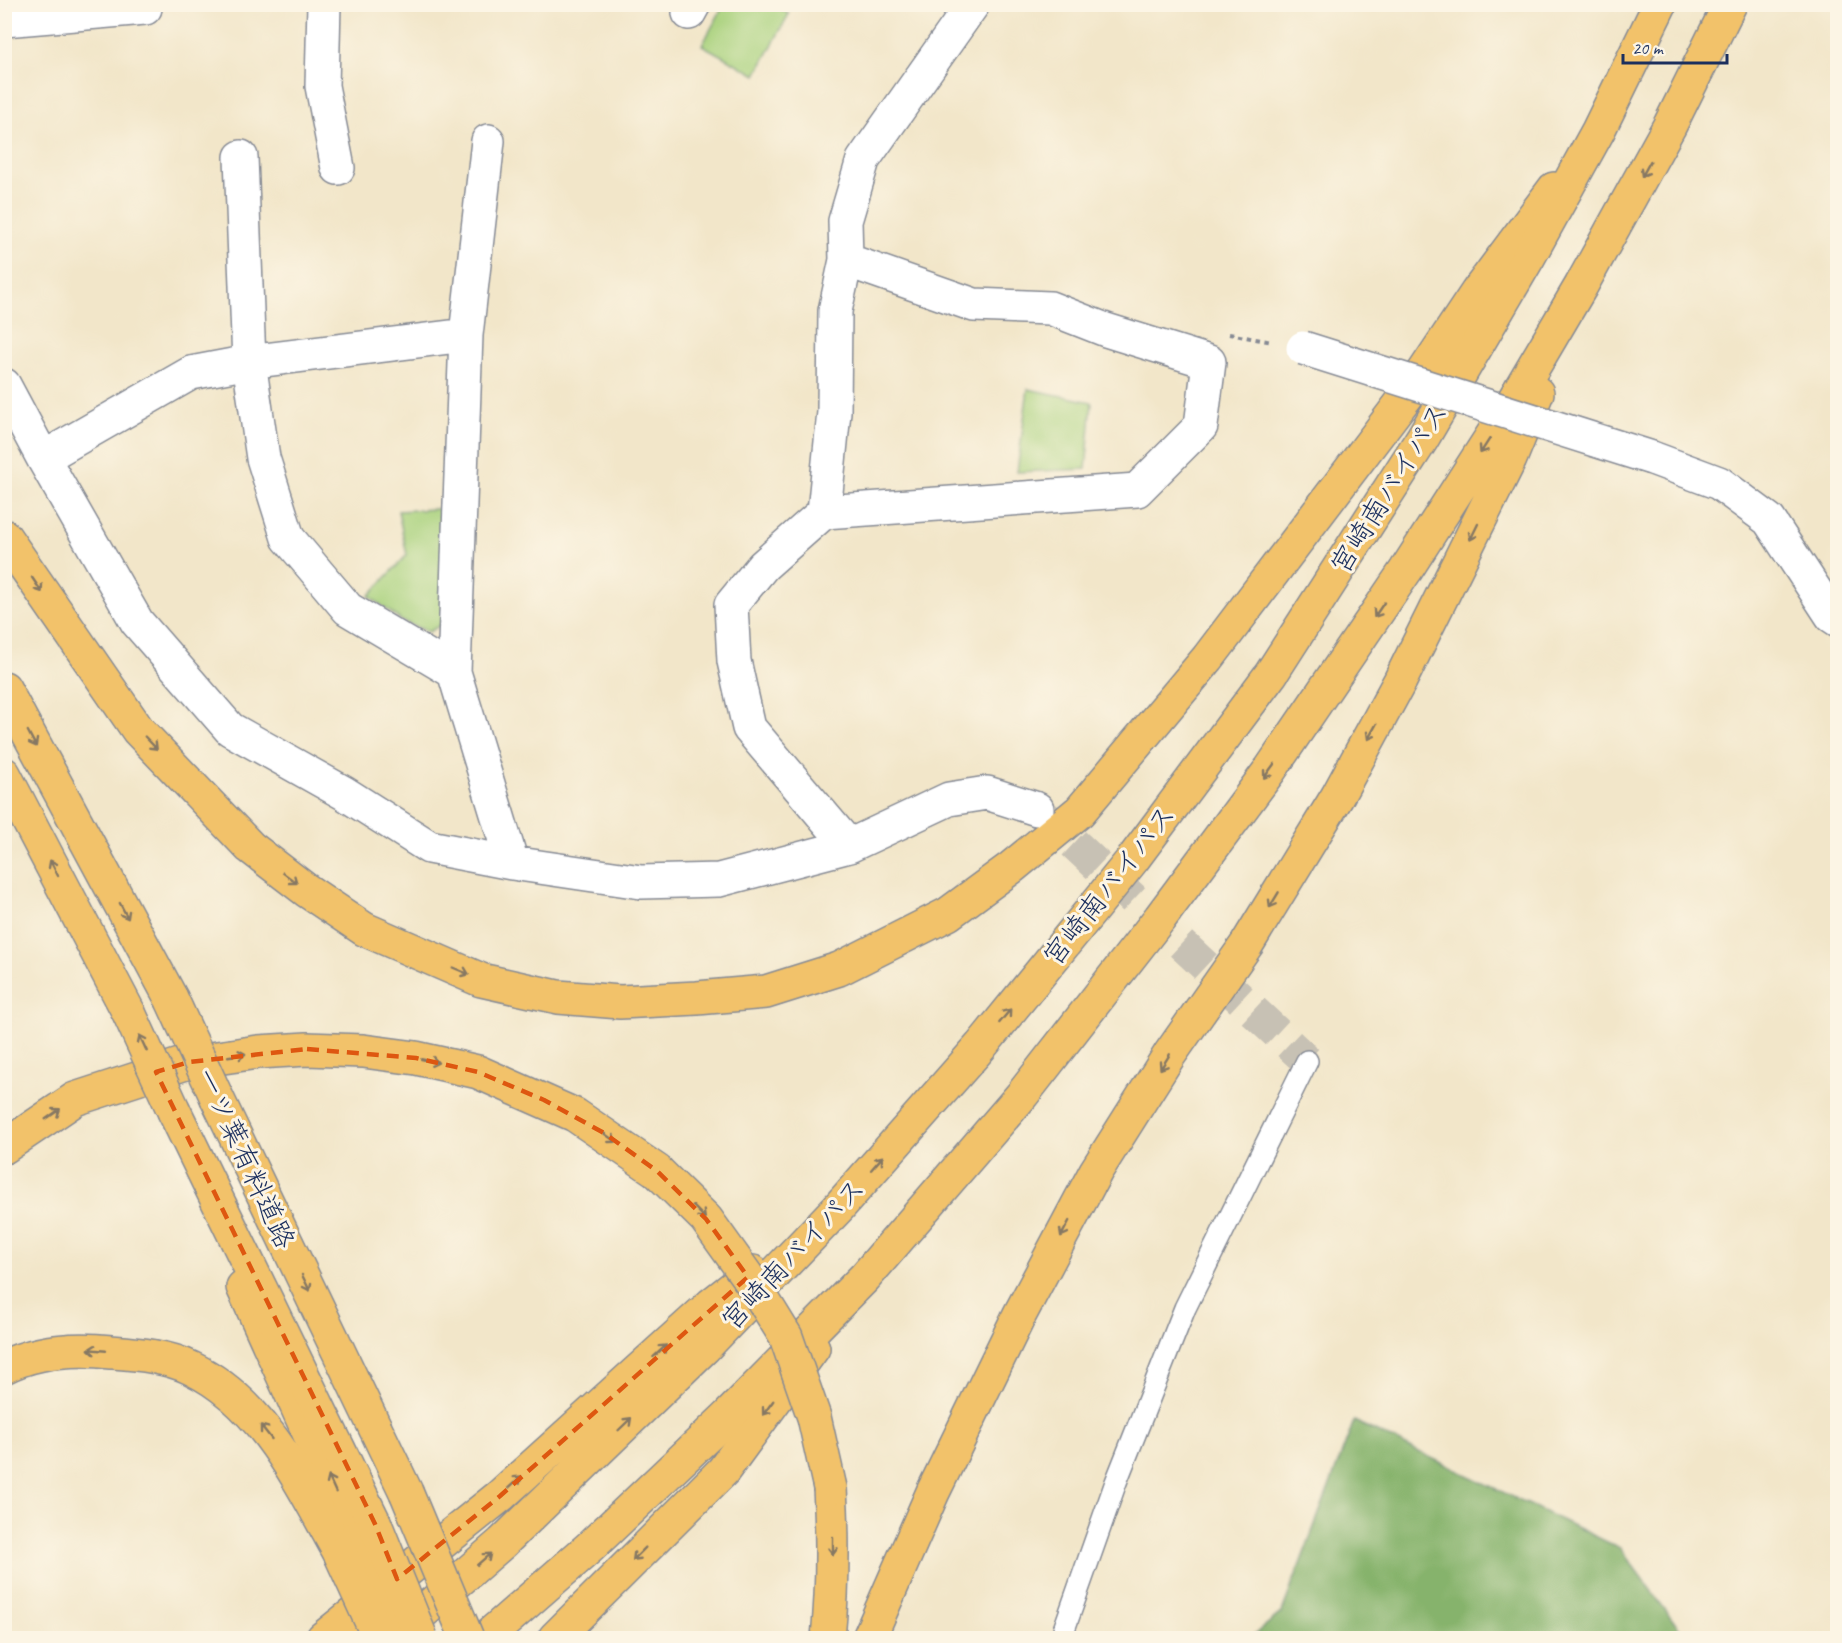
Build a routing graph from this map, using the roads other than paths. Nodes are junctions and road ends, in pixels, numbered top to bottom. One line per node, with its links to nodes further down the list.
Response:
1 (145, 4): 7 (street)
2 (324, 4): 12 (street)
3 (973, 4): 13 (street)
4 (1660, 4): 9 (main road, 宮崎南バイパス)
5 (1730, 4): 8 (main road, 宮崎南バイパス)
6 (1750, 4): 8 (main road)
7 (4, 20)
8 (1670, 125): 14 (main road, 宮崎南バイパス, one-way to 14)
9 (1598, 131): 21 (main road, one-way to 9); 31 (main road, 宮崎南バイパス, one-way to 9)
10 (488, 141): 15 (street)
11 (241, 157): 17 (street)
12 (338, 168)
13 (846, 260): 20 (street); 20 (street)
14 (1581, 286): 32 (main road, 宮崎南バイパス, one-way to 32); 43 (main road, one-way to 43)
15 (466, 335): 17 (street); 23 (street)
16 (1303, 348): 22 (street, bridge)
17 (249, 362): 19 (street); 23 (street)
18 (4, 385): 19 (street)
19 (43, 458): 28 (street)
20 (824, 512): 27 (street)
21 (4, 536)
22 (1838, 620)
23 (454, 672): 28 (street)
24 (4, 688): 39 (main road, 一ツ葉有料道路, one-way to 39, bridge)
25 (4, 774): 34 (main road, 一ツ葉有料道路, one-way to 25, bridge)
26 (1037, 809): 27 (street)
27 (849, 846): 28 (street)
28 (512, 863)
29 (1308, 1061): 44 (lane)
30 (4, 1147): 42 (main road, one-way to 42, bridge)
31 (838, 1208): 35 (main road, one-way to 31); 37 (main road, 宮崎南バイパス, one-way to 31)
32 (865, 1277): 40 (main road, 宮崎南バイパス); 41 (main road, one-way to 41)
33 (4, 1367): 34 (main road, one-way to 33)
34 (357, 1538): 36 (main road, bridge); 37 (main road, bridge); 38 (main road, bridge)
35 (323, 1638)
36 (379, 1638)
37 (394, 1638)
38 (421, 1638)
39 (467, 1638)
40 (486, 1638)
41 (555, 1638)
42 (828, 1638)
43 (869, 1638)
44 (1061, 1638)

